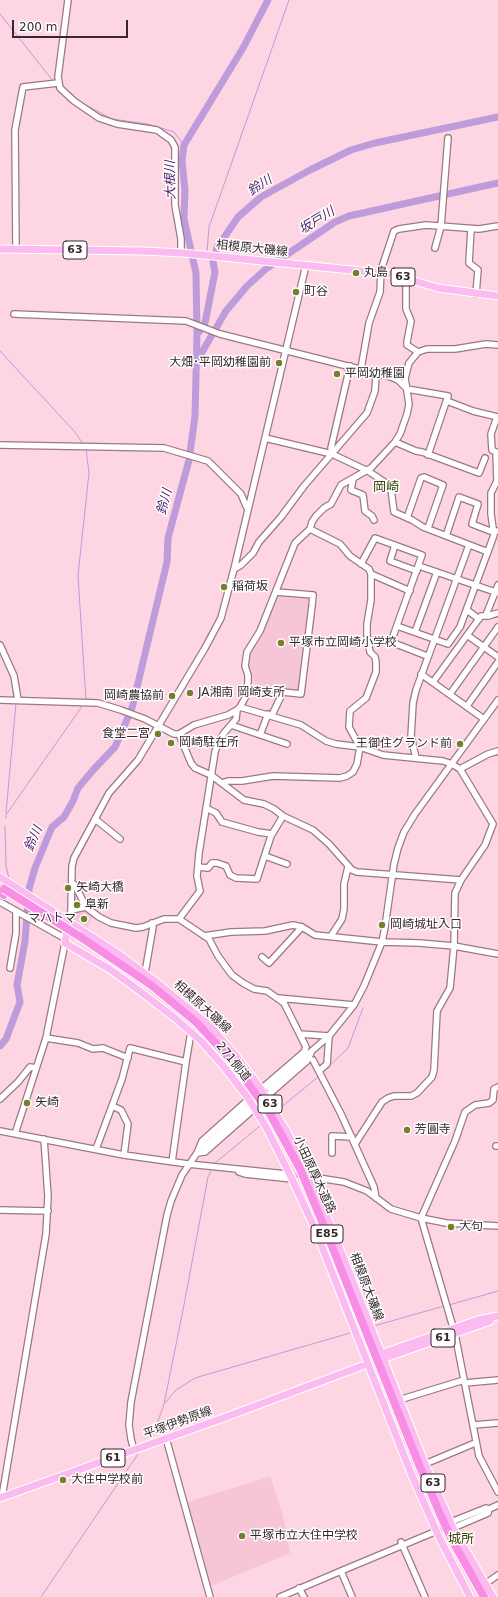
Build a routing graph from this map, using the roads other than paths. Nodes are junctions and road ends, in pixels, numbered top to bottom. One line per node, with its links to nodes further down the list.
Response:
1 (68, 0): 2 (street)
2 (58, 83): 9 (street); 10 (street)
3 (448, 138): 4 (street)
4 (441, 226): 6 (street); 7 (street); 12 (street)
5 (498, 226): 6 (street)
6 (471, 229): 14 (street)
7 (435, 248)
8 (0, 249): 9 (main road, 相模原大磯線 / 63)
9 (16, 249): 10 (main road, 相模原大磯線 / 63)
10 (182, 253): 11 (main road, 相模原大磯線 / 63)
11 (306, 265): 12 (main road, 相模原大磯線 / 63); 18 (street)
12 (382, 273): 13 (main road, 相模原大磯線 / 63); 21 (street)
13 (406, 278): 14 (main road, 相模原大磯線 / 63); 19 (street)
14 (476, 294): 15 (main road, 相模原大磯線 / 63)
15 (498, 296)
16 (14, 314): 18 (street)
17 (498, 345): 19 (street)
18 (286, 351): 20 (street); 26 (street)
19 (418, 352): 23 (street)
20 (350, 366): 21 (street); 29 (street)
21 (361, 369): 22 (street)
22 (376, 373): 23 (street); 29 (street)
23 (407, 389): 24 (street); 27 (street)
24 (447, 401): 25 (street); 30 (street)
25 (498, 417): 39 (street)
26 (265, 438): 29 (street); 34 (street)
27 (394, 442): 30 (street); 32 (street)
28 (0, 445): 34 (street)
29 (332, 454): 32 (street); 46 (street)
30 (428, 455): 31 (street)
31 (484, 458)
32 (368, 471): 33 (street); 35 (street)
33 (353, 479): 36 (street); 38 (street)
34 (248, 509): 46 (street)
35 (407, 518): 37 (street); 37 (street)
36 (374, 520)
37 (428, 528): 40 (street)
38 (310, 529): 44 (street); 53 (street)
39 (496, 532): 40 (street); 43 (street)
40 (446, 536): 42 (street)
41 (396, 545): 44 (street); 45 (street); 45 (street)
42 (469, 545): 43 (street); 49 (street)
43 (488, 552): 50 (street)
44 (361, 564): 48 (street)
45 (418, 568): 47 (street); 52 (street)
46 (234, 570): 80 (street)
47 (437, 572): 49 (street); 61 (street)
48 (371, 574): 52 (street); 84 (street)
49 (457, 578): 50 (street); 63 (street)
50 (476, 585): 54 (street); 55 (street)
51 (498, 585): 54 (street)
52 (410, 591): 59 (street)
53 (276, 592): 76 (street); 77 (street)
54 (496, 593): 57 (street)
55 (467, 610): 58 (street); 63 (street)
56 (498, 613): 57 (street)
57 (486, 615): 58 (street)
58 (479, 619): 62 (street)
59 (397, 626): 61 (street); 66 (street)
60 (498, 627): 65 (street)
61 (415, 632): 63 (street)
62 (467, 635): 65 (street); 70 (street)
63 (434, 639): 66 (street)
64 (0, 645): 73 (street)
65 (484, 646): 67 (street); 71 (street)
66 (427, 656): 69 (street)
67 (498, 657)
68 (498, 662): 75 (street)
69 (421, 674): 70 (street); 86 (street)
70 (433, 682): 71 (street)
71 (450, 694): 75 (street)
72 (0, 700): 73 (street)
73 (18, 700): 80 (street)
74 (498, 700): 78 (street)
75 (466, 706): 78 (street)
76 (239, 708): 77 (street); 79 (street); 81 (street)
77 (270, 714): 82 (street); 84 (street)
78 (484, 719): 87 (street)
79 (231, 725): 82 (street); 89 (street)
80 (158, 726): 81 (street); 93 (street)
81 (179, 734): 89 (street)
82 (260, 735): 83 (street)
83 (287, 744)
84 (360, 747): 86 (street); 90 (street)
85 (498, 751): 88 (street)
86 (416, 758): 87 (street)
87 (452, 764): 88 (street); 101 (street)
88 (460, 769): 94 (street)
89 (211, 775): 90 (street); 91 (street)
90 (222, 783): 92 (street)
91 (206, 808): 95 (street); 99 (street)
92 (283, 816): 95 (street); 100 (street)
93 (94, 819): 96 (street); 103 (street)
94 (495, 823): 102 (street)
95 (272, 834): 97 (street)
96 (120, 839)
97 (265, 856): 98 (street); 99 (street)
98 (286, 864)
99 (198, 867): 108 (street)
100 (348, 867): 101 (street); 113 (street)
101 (393, 875): 102 (street); 116 (street)
102 (461, 880): 117 (street)
103 (72, 883): 105 (street); 106 (street)
104 (2, 889): 107 (street); 109 (main road, 63); 114 (highway, 小田原厚木道路 / E85)
105 (86, 907): 106 (street); 110 (street)
106 (71, 910): 109 (street)
107 (17, 912): 115 (street); 120 (street)
108 (179, 919): 110 (street); 112 (street)
109 (69, 921): 115 (main road); 121 (main road, 相模原大磯線 / 63)
110 (152, 923): 121 (street)
111 (302, 927): 112 (street); 113 (street); 119 (street)
112 (204, 936): 122 (street)
113 (330, 936): 116 (street)
114 (79, 938): 188 (highway, 小田原厚木道路 / E85); 189 (highway, 小田原厚木道路 / E85)
115 (65, 941): 124 (main road, 271側道 / 63); 127 (street)
116 (382, 942): 117 (street); 123 (street)
117 (454, 946): 118 (street); 142 (street)
118 (498, 954)
119 (262, 957)
120 (10, 968)
121 (145, 973): 134 (main road, 相模原大磯線 / 63)
122 (278, 998): 123 (street); 125 (street)
123 (354, 1005): 126 (street)
124 (191, 1032): 130 (street); 137 (main road, 271側道 / 63)
125 (300, 1034): 126 (street); 134 (street)
126 (329, 1036): 132 (street); 134 (street)
127 (46, 1038): 128 (street); 131 (street)
128 (128, 1058): 130 (street); 136 (street)
129 (313, 1060): 132 (street)
130 (186, 1062): 147 (street)
131 (36, 1068): 135 (street); 139 (street)
132 (320, 1074): 140 (street)
133 (498, 1086): 154 (street)
134 (266, 1091): 150 (main road, 相模原大磯線 / 63)
135 (0, 1099)
136 (112, 1106): 143 (street); 146 (street)
137 (249, 1106): 144 (street); 144 (street); 149 (main road, 271側道 / 63)
138 (0, 1131): 139 (street)
139 (15, 1134): 141 (street)
140 (352, 1137): 142 (street); 145 (street)
141 (44, 1139): 143 (street); 153 (street)
142 (355, 1144): 151 (street)
143 (96, 1149): 146 (street)
144 (197, 1153): 148 (street)
145 (332, 1153)
146 (124, 1155): 147 (street)
147 (172, 1162): 148 (street)
148 (188, 1164): 149 (street); 170 (street)
149 (289, 1177): 159 (main road, 271側道 / 63)
150 (311, 1179): 151 (street); 158 (main road, 相模原大磯線 / 63)
151 (376, 1198): 154 (street)
152 (0, 1210): 153 (street)
153 (48, 1211): 173 (street)
154 (421, 1218): 155 (street); 157 (street)
155 (498, 1226)
156 (498, 1317): 157 (main road)
157 (454, 1331): 158 (main road); 163 (street)
158 (384, 1358): 164 (main road, 相模原大磯線 / 63)
159 (366, 1359): 161 (main road, 63); 165 (main road)
160 (362, 1366): 165 (main road, 平塚伊勢原線 / 61)
161 (369, 1368): 165 (main road); 176 (main road, 63)
162 (498, 1380): 163 (street)
163 (465, 1381): 164 (street); 167 (street)
164 (399, 1400): 171 (main road, 相模原大磯線 / 63)
165 (226, 1418): 168 (main road, 平塚伊勢原線 / 61)
166 (498, 1423): 167 (street)
167 (473, 1425): 169 (street)
168 (166, 1438): 170 (main road, 平塚伊勢原線 / 61); 182 (street)
169 (476, 1443): 171 (street); 172 (street)
170 (134, 1450): 173 (main road, 平塚伊勢原線 / 61)
171 (425, 1464): 175 (main road, 相模原大磯線 / 63)
172 (498, 1492)
173 (1, 1498)
174 (498, 1505): 175 (street)
175 (453, 1525): 180 (main road, 相模原大磯線 / 63)
176 (435, 1532): 177 (street); 187 (main road, 63)
177 (402, 1545): 178 (street); 186 (street)
178 (341, 1571): 181 (street); 185 (street)
179 (498, 1575): 180 (street)
180 (485, 1584): 190 (main road, 相模原大磯線 / 63)
181 (299, 1588): 183 (street); 184 (street)
182 (210, 1597)
183 (280, 1597)
184 (304, 1597)
185 (352, 1597)
186 (425, 1597)
187 (469, 1597)
188 (478, 1597)
189 (484, 1597)
190 (493, 1597)

